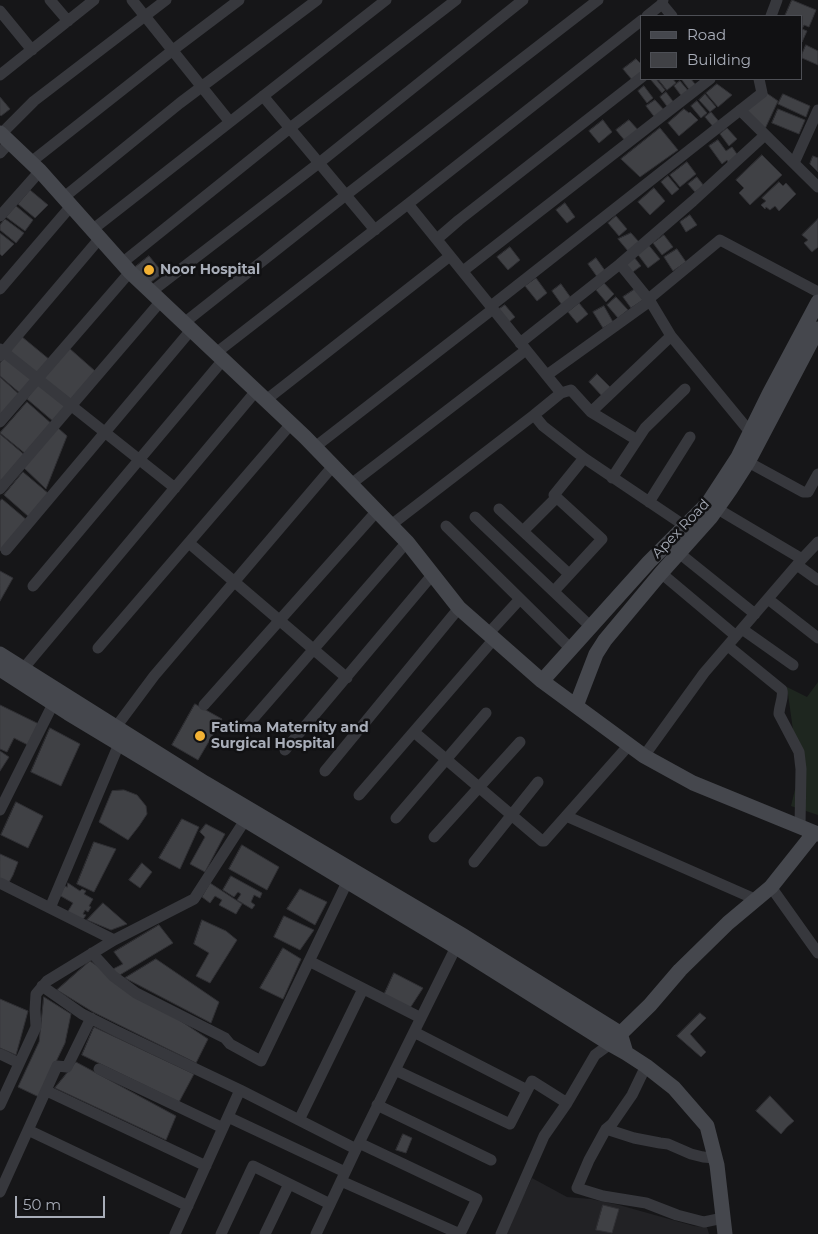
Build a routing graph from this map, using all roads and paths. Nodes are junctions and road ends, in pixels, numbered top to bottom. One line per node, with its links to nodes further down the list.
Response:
1 (50, 0): 18 (street)
2 (94, 0): 18 (street)
3 (132, 0): 17 (street)
4 (166, 0): 17 (street)
5 (238, 0): 21 (street)
6 (317, 0): 26 (street)
7 (386, 0): 27 (street)
8 (456, 0): 31 (street)
9 (523, 0): 34 (street)
10 (598, 0): 38 (street)
11 (777, 0): 16 (street)
12 (662, 2): 14 (street); 15 (street)
13 (0, 11): 20 (street)
14 (648, 15)
15 (671, 15)
16 (771, 15)
17 (146, 16): 21 (street); 33 (street)
18 (68, 21): 20 (street)
19 (640, 22): 40 (street)
20 (32, 50): 22 (street)
21 (173, 50): 26 (street); 36 (street)
22 (0, 75)
23 (640, 79): 44 (street)
24 (709, 80): 48 (street)
25 (759, 80): 28 (street)
26 (202, 86): 30 (street); 39 (street)
27 (263, 96): 30 (street); 31 (street)
28 (740, 110): 32 (street); 54 (street)
29 (818, 110): 35 (street)
30 (230, 122): 43 (street)
31 (290, 128): 34 (street); 47 (street)
32 (765, 135): 35 (street); 46 (street)
33 (3, 140): 36 (street)
34 (319, 163): 38 (street); 51 (street)
35 (794, 163): 37 (street)
36 (35, 167): 39 (street); 41 (street)
37 (818, 187)
38 (346, 195): 42 (street); 55 (street)
39 (67, 202): 43 (street); 49 (street)
40 (408, 204): 42 (street); 44 (street)
41 (0, 216)
42 (375, 230): 60 (street)
43 (96, 234): 47 (street); 59 (street)
44 (437, 239): 45 (street)
45 (450, 256): 48 (street); 65 (street)
46 (620, 264): 52 (street); 58 (street)
47 (126, 268): 51 (street); 62 (street)
48 (463, 271): 54 (street)
49 (0, 289)
50 (818, 292): 52 (street)
51 (156, 297): 55 (street); 66 (street)
52 (650, 300): 57 (street); 61 (street)
53 (818, 302): 72 (street, Apex Road)
54 (492, 308): 58 (street); 75 (street)
55 (188, 327): 60 (street); 71 (street)
56 (818, 329): 78 (street, Apex Road)
57 (671, 336): 67 (street); 72 (street)
58 (523, 346): 61 (street); 82 (street)
59 (1, 352): 62 (street)
60 (219, 356): 65 (street); 77 (street)
61 (547, 375): 64 (street)
62 (37, 379): 66 (street); 69 (street)
63 (685, 388): 74 (street)
64 (561, 393): 67 (street); 68 (street)
65 (261, 395): 70 (street); 83 (street)
66 (71, 406): 71 (street); 84 (street)
67 (591, 412): 74 (street)
68 (534, 415): 76 (street); 91 (street)
69 (0, 422)
70 (291, 424): 75 (street); 97 (street)
71 (105, 432): 77 (street); 98 (street)
72 (750, 432): 87 (street, Apex Road)
73 (690, 438): 86 (street)
74 (637, 440): 81 (street)
75 (315, 447): 79 (street)
76 (584, 458): 81 (street); 85 (street)
77 (139, 459): 83 (street); 106 (street)
78 (748, 462): 80 (street); 87 (street, Apex Road)
79 (333, 466): 82 (street); 105 (street)
80 (818, 474)
81 (612, 478): 86 (street)
82 (351, 484): 89 (street)
83 (175, 488): 123 (street)
84 (0, 490)
85 (556, 498): 94 (street); 103 (street)
86 (649, 502): 93 (street)
87 (713, 506): 93 (street, Apex Road); 99 (street, Apex Road); 100 (street)
88 (499, 509): 94 (street)
89 (377, 511): 91 (street); 112 (street)
90 (475, 517): 107 (street)
91 (391, 525): 95 (street)
92 (446, 526): 109 (street)
93 (685, 526): 113 (street, Apex Road)
94 (523, 531): 103 (street)
95 (407, 542): 102 (street); 120 (street)
96 (818, 542): 100 (street)
97 (188, 543): 105 (street); 118 (street)
98 (6, 550)
99 (679, 553): 101 (street, Apex Road); 111 (street)
100 (799, 562): 104 (street); 108 (street)
101 (661, 573): 114 (street); 129 (street, Apex Road)
102 (433, 574): 110 (street); 125 (street)
103 (570, 574): 107 (street)
104 (818, 580)
105 (234, 582): 112 (street); 131 (street)
106 (33, 586)
107 (554, 592): 113 (street)
108 (768, 599): 111 (street); 116 (street)
109 (520, 600): 115 (street); 119 (street)
110 (459, 608): 115 (street); 140 (street)
111 (755, 614): 114 (street)
112 (279, 621): 120 (street); 128 (street)
113 (591, 627): 119 (street, Apex Road)
114 (739, 632): 117 (street); 122 (street)
115 (491, 636): 126 (street); 133 (street)
116 (818, 638)
117 (728, 646): 138 (street); 149 (street)
118 (98, 648)
119 (570, 649): 126 (street, Apex Road)
120 (313, 650): 125 (street); 132 (street)
121 (0, 654): 123 (street)
122 (793, 666)
123 (23, 669): 127 (street)
124 (0, 670): 127 (street)
125 (346, 678): 137 (street)
126 (542, 681): 129 (street)
127 (56, 697): 131 (street); 135 (street); 144 (street)
128 (204, 705)
129 (576, 706): 136 (street)
130 (486, 713): 139 (street)
131 (116, 727): 145 (street)
132 (245, 728)
133 (414, 732): 139 (street); 143 (street)
134 (520, 742): 142 (street)
135 (119, 744): 145 (street); 156 (street)
136 (628, 744): 138 (street); 147 (street)
137 (285, 750)
138 (644, 756): 149 (street)
139 (446, 760): 142 (street); 148 (street)
140 (325, 771)
141 (538, 782): 146 (street)
142 (479, 787): 146 (street); 150 (street)
143 (359, 795)
144 (0, 810)
145 (248, 815): 152 (street); 157 (street)
146 (512, 815): 147 (street); 151 (street)
147 (566, 816): 155 (street)
148 (396, 818)
149 (811, 831): 154 (street)
150 (434, 837)
151 (474, 862)
152 (350, 876): 158 (street); 161 (street)
153 (0, 883): 156 (street)
154 (770, 887): 155 (street); 160 (street)
155 (757, 900): 167 (street)
156 (50, 908): 157 (street)
157 (114, 940): 159 (street)
158 (459, 941): 165 (street); 167 (street)
159 (92, 953): 161 (street); 162 (street)
160 (818, 953)
161 (309, 960): 163 (street)
162 (42, 986): 164 (street); 169 (street)
163 (363, 988): 165 (street); 180 (street)
164 (91, 1018): 173 (street); 174 (street)
165 (420, 1018): 166 (street)
166 (414, 1032): 172 (street); 175 (street)
167 (615, 1039): 170 (street); 176 (street)
168 (0, 1054): 169 (street)
169 (20, 1063): 177 (street)
170 (646, 1066): 182 (street); 185 (street)
171 (99, 1069): 181 (street)
172 (395, 1070): 175 (street); 178 (street)
173 (47, 1090): 183 (street); 187 (street)
174 (240, 1090): 179 (street); 180 (street)
175 (527, 1090): 176 (street)
176 (567, 1103): 199 (street)
177 (0, 1105)
178 (377, 1105): 184 (street); 186 (street)
179 (228, 1117): 181 (street); 188 (street)
180 (299, 1120): 184 (street)
181 (223, 1128): 187 (street)
182 (606, 1129): 185 (street); 193 (street)
183 (28, 1130): 190 (street); 192 (street)
184 (357, 1146): 188 (street); 198 (street)
185 (715, 1158): 193 (street)
186 (491, 1160)
187 (206, 1166): 192 (street)
188 (343, 1177): 191 (street); 198 (street)
189 (288, 1184): 191 (street); 195 (street); 196 (street)
190 (0, 1192)
191 (330, 1204): 197 (street)
192 (188, 1206): 194 (street)
193 (723, 1218): 200 (street)
194 (175, 1234)
195 (221, 1234)
196 (265, 1234)
197 (317, 1234)
198 (460, 1234)
199 (502, 1234)
200 (725, 1234)

